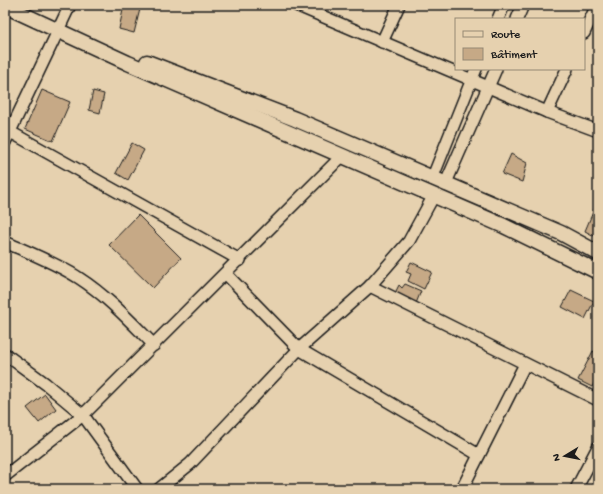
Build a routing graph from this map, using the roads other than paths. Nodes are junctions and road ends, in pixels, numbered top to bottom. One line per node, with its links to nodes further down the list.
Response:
1 (12, 5): 11 (main road)
2 (70, 5): 11 (street)
3 (296, 5): 13 (street)
4 (399, 5): 13 (street)
5 (504, 5): 9 (street)
6 (523, 5): 10 (street)
7 (597, 5): 12 (street)
8 (5, 6): 11 (main road)
9 (498, 18)
10 (517, 18)
11 (59, 28): 20 (street); 23 (main road); 24 (main road)
12 (585, 30)
13 (382, 42): 17 (street)
14 (476, 70): 17 (street)
15 (496, 70): 18 (street)
16 (567, 70): 19 (street)
17 (472, 80): 18 (street); 24 (street)
18 (488, 88): 19 (street); 25 (street)
19 (547, 112): 21 (street)
20 (8, 130): 22 (street); 29 (street)
21 (598, 131)
22 (5, 142)
23 (343, 155): 26 (main road); 29 (street)
24 (432, 179): 25 (main road)
25 (445, 185): 28 (main road)
26 (433, 197): 30 (main road); 32 (street)
27 (5, 242): 33 (street)
28 (598, 252)
29 (240, 260): 31 (street)
30 (598, 272)
31 (226, 274): 33 (street); 34 (street)
32 (370, 286): 34 (street); 36 (street)
33 (154, 345): 38 (street)
34 (299, 349): 40 (street); 43 (street)
35 (7, 358): 38 (street)
36 (525, 364): 37 (street); 40 (street)
37 (598, 400)
38 (83, 415): 41 (street); 42 (street)
39 (598, 447): 45 (street)
40 (478, 455): 44 (street)
41 (5, 476)
42 (137, 489)
43 (159, 489)
44 (462, 489)
45 (576, 489)

